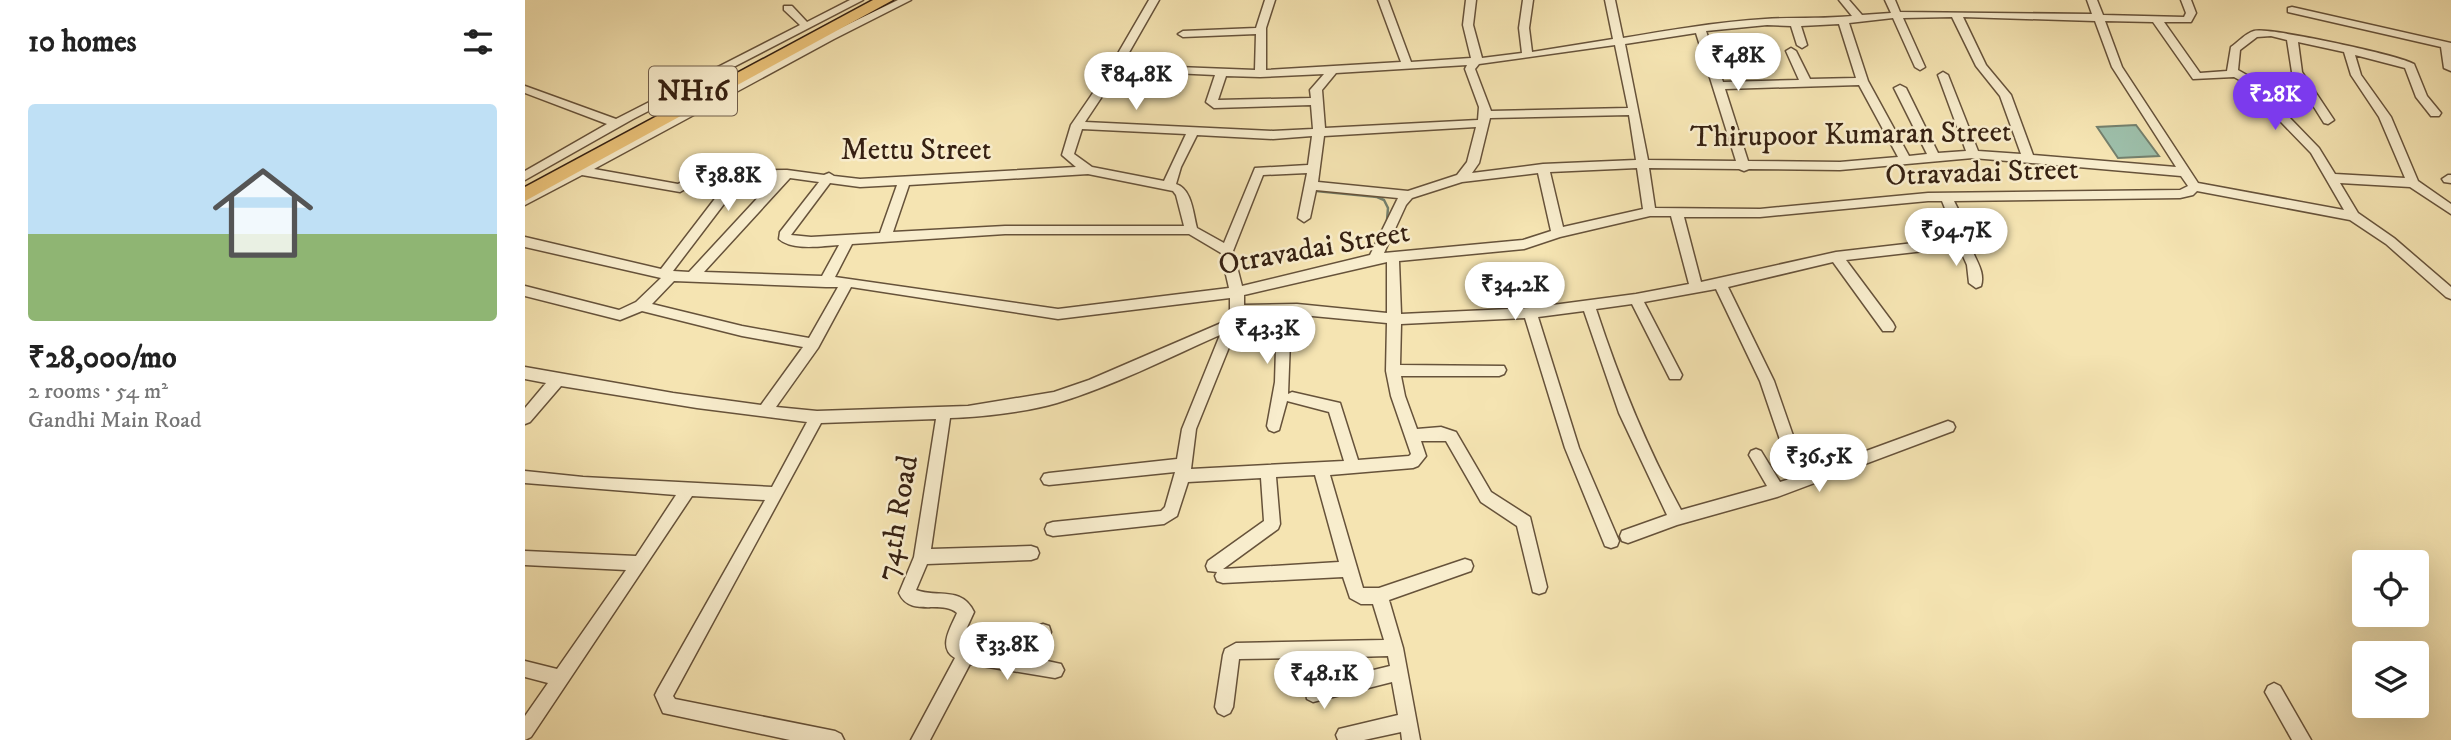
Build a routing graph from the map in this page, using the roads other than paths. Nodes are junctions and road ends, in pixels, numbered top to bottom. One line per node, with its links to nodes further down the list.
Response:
1 (858, 0): 24 (street)
2 (870, 0): 77 (highway, NH16)
3 (885, 0): 67 (highway, NH16)
4 (906, 0): 67 (street)
5 (1154, 0): 40 (street)
6 (1270, 0): 26 (street)
7 (1384, 0): 34 (street)
8 (1471, 0): 33 (street)
9 (1528, 0): 32 (street)
10 (1610, 0): 29 (street)
11 (1844, 0): 21 (street)
12 (1890, 0): 17 (street)
13 (2092, 0): 19 (street)
14 (2186, 0): 20 (street)
15 (788, 8): 24 (street)
16 (2292, 10): 30 (street)
17 (1897, 15): 18 (street); 21 (street); 35 (street)
18 (1956, 15): 19 (street); 61 (street)
19 (2099, 16): 20 (street); 68 (street)
20 (2156, 19): 38 (street)
21 (1860, 20): 22 (street)
22 (1843, 21): 23 (street); 45 (street)
23 (1795, 22): 25 (street); 44 (street)
24 (806, 26): 54 (street)
25 (1700, 29): 29 (street); 46 (street)
26 (1261, 31): 27 (street); 42 (street)
27 (1183, 34)
28 (2292, 37): 31 (street); 38 (street); 53 (street)
29 (1621, 42): 32 (street); 50 (street)
30 (2449, 45): 36 (street)
31 (2348, 49): 51 (street); 76 (street)
32 (1528, 56): 33 (street)
33 (1474, 62): 34 (street); 52 (street)
34 (1408, 66): 37 (street)
35 (1920, 67)
36 (2451, 70)
37 (1331, 72): 39 (street); 49 (street)
38 (2234, 72): 74 (street)
39 (1308, 73): 42 (street); 49 (street)
40 (1111, 74): 41 (street); 55 (street)
41 (1221, 74): 42 (street); 49 (street)
42 (1260, 75)
43 (1943, 75): 58 (street)
44 (1805, 81): 45 (street); 46 (street)
45 (1863, 81): 60 (street)
46 (1719, 86): 63 (street)
47 (1900, 88): 59 (street)
48 (525, 89): 54 (street)
49 (1316, 96): 57 (street)
50 (1634, 111): 52 (street); 62 (street)
51 (2435, 113)
52 (1484, 119): 57 (street); 73 (street)
53 (2328, 120)
54 (616, 123): 71 (street)
55 (1077, 125): 56 (street); 66 (street)
56 (1193, 131): 57 (street); 80 (street)
57 (1319, 131): 65 (street)
58 (1973, 153): 59 (street, Thirupoor Kumaran Street); 61 (street, Thirupoor Kumaran Street)
59 (1933, 156): 60 (street, Thirupoor Kumaran Street)
60 (1904, 158): 63 (street, Thirupoor Kumaran Street)
61 (2028, 158): 68 (street, Thirupoor Kumaran Street)
62 (1642, 164): 63 (street, Thirupoor Kumaran Street); 64 (street, Thirupoor Kumaran Street); 86 (street)
63 (1744, 167)
64 (1543, 168): 73 (street, Thirupoor Kumaran Street); 91 (street)
65 (1314, 169): 78 (street); 96 (street)
66 (1088, 170): 75 (street, Mettu Street); 80 (street, Mettu Street)
67 (575, 172): 69 (street, Mettu Street); 81 (highway, NH16); 84 (street)
68 (2187, 172): 79 (street)
69 (740, 174): 70 (street, Mettu Street); 100 (street)
70 (787, 174): 72 (street, Mettu Street); 101 (street)
71 (525, 176)
72 (829, 177): 75 (street, Mettu Street); 93 (street)
73 (1461, 178): 82 (street, Thirupoor Kumaran Street)
74 (2331, 178): 76 (street); 88 (street)
75 (904, 182): 92 (street)
76 (2413, 183): 85 (street)
77 (525, 184)
78 (1312, 186): 82 (street); 89 (street)
79 (2194, 186): 83 (street, Otravadai Street); 88 (street)
80 (1169, 187): 90 (street)
81 (525, 195)
82 (1408, 195): 99 (street)
83 (1947, 197): 87 (street, Otravadai Street); 95 (street)
84 (525, 201)
85 (2451, 210)
86 (1650, 212): 87 (street, Otravadai Street); 91 (street, Otravadai Street)
87 (1677, 214): 106 (street)
88 (2354, 216): 109 (street)
89 (1304, 218)
90 (1191, 230): 92 (street); 96 (street)
91 (1558, 233): 98 (street, Otravadai Street)
92 (885, 238): 93 (street)
93 (847, 241): 102 (street)
94 (525, 242): 100 (street, Otravadai Street)
95 (1963, 242): 97 (street); 104 (street)
96 (1227, 251): 108 (street)
97 (1836, 257): 105 (street); 118 (street)
98 (1393, 258): 99 (street, Otravadai Street); 116 (street)
99 (1375, 260): 108 (street, Otravadai Street)
100 (667, 275): 101 (street, Otravadai Street); 112 (street)
101 (694, 275): 102 (street, Otravadai Street)
102 (826, 282): 103 (street, Otravadai Street)
103 (847, 282): 108 (street, Otravadai Street); 119 (street)
104 (1976, 283)
105 (1720, 285): 106 (street); 140 (street)
106 (1696, 287): 110 (street)
107 (525, 291): 112 (street)
108 (1237, 292): 114 (street)
109 (2451, 294)
110 (1636, 299): 111 (street); 123 (street)
111 (1588, 304): 115 (street); 144 (street)
112 (641, 306): 119 (street)
113 (1284, 309): 114 (street); 116 (street); 130 (street)
114 (1237, 310): 117 (street)
115 (1531, 313): 116 (street); 147 (street)
116 (1394, 319): 121 (street)
117 (1230, 325): 127 (street); 136 (street)
118 (1888, 327)
119 (813, 344): 126 (street)
120 (1499, 370): 121 (street)
121 (1393, 371): 132 (street)
122 (525, 373): 124 (street)
123 (1675, 375)
124 (556, 382): 126 (street); 129 (street)
125 (1292, 398): 135 (street)
126 (764, 412): 128 (street)
127 (944, 413): 128 (street); 150 (street, 74th Road)
128 (817, 417): 143 (street)
129 (525, 418)
130 (1274, 426)
131 (1948, 427): 140 (street)
132 (1413, 436): 135 (street); 154 (street)
133 (1756, 455): 142 (street)
134 (1319, 467): 135 (street); 137 (street); 153 (street)
135 (1353, 467)
136 (1182, 471): 137 (street); 139 (street); 145 (street)
137 (1268, 472): 153 (street)
138 (525, 477): 141 (street)
139 (1049, 478)
140 (1801, 480): 142 (street)
141 (688, 489): 143 (street); 151 (street)
142 (1777, 490): 144 (street)
143 (776, 494): 170 (street)
144 (1677, 518): 146 (street)
145 (1053, 529)
146 (1628, 536)
147 (1611, 541)
148 (1031, 554): 150 (street)
149 (525, 558): 151 (street)
150 (922, 558): 159 (street, 74th Road)
151 (640, 563): 164 (street)
152 (1465, 566): 155 (street)
153 (1348, 569): 155 (street)
154 (1539, 587)
155 (1379, 596): 157 (street)
156 (1043, 632): 160 (street)
157 (1395, 648): 158 (street); 163 (street)
158 (1307, 650): 163 (street); 166 (street)
159 (966, 655): 160 (street); 171 (street)
160 (1025, 665): 162 (street)
161 (525, 669): 164 (street)
162 (1055, 670)
163 (1399, 671): 168 (street)
164 (560, 678): 167 (street)
165 (2274, 692): 172 (street)
166 (1224, 707)
167 (525, 731)
168 (1410, 731): 169 (street)
169 (1345, 735)
170 (835, 740)
171 (920, 740)
172 (2302, 740)

